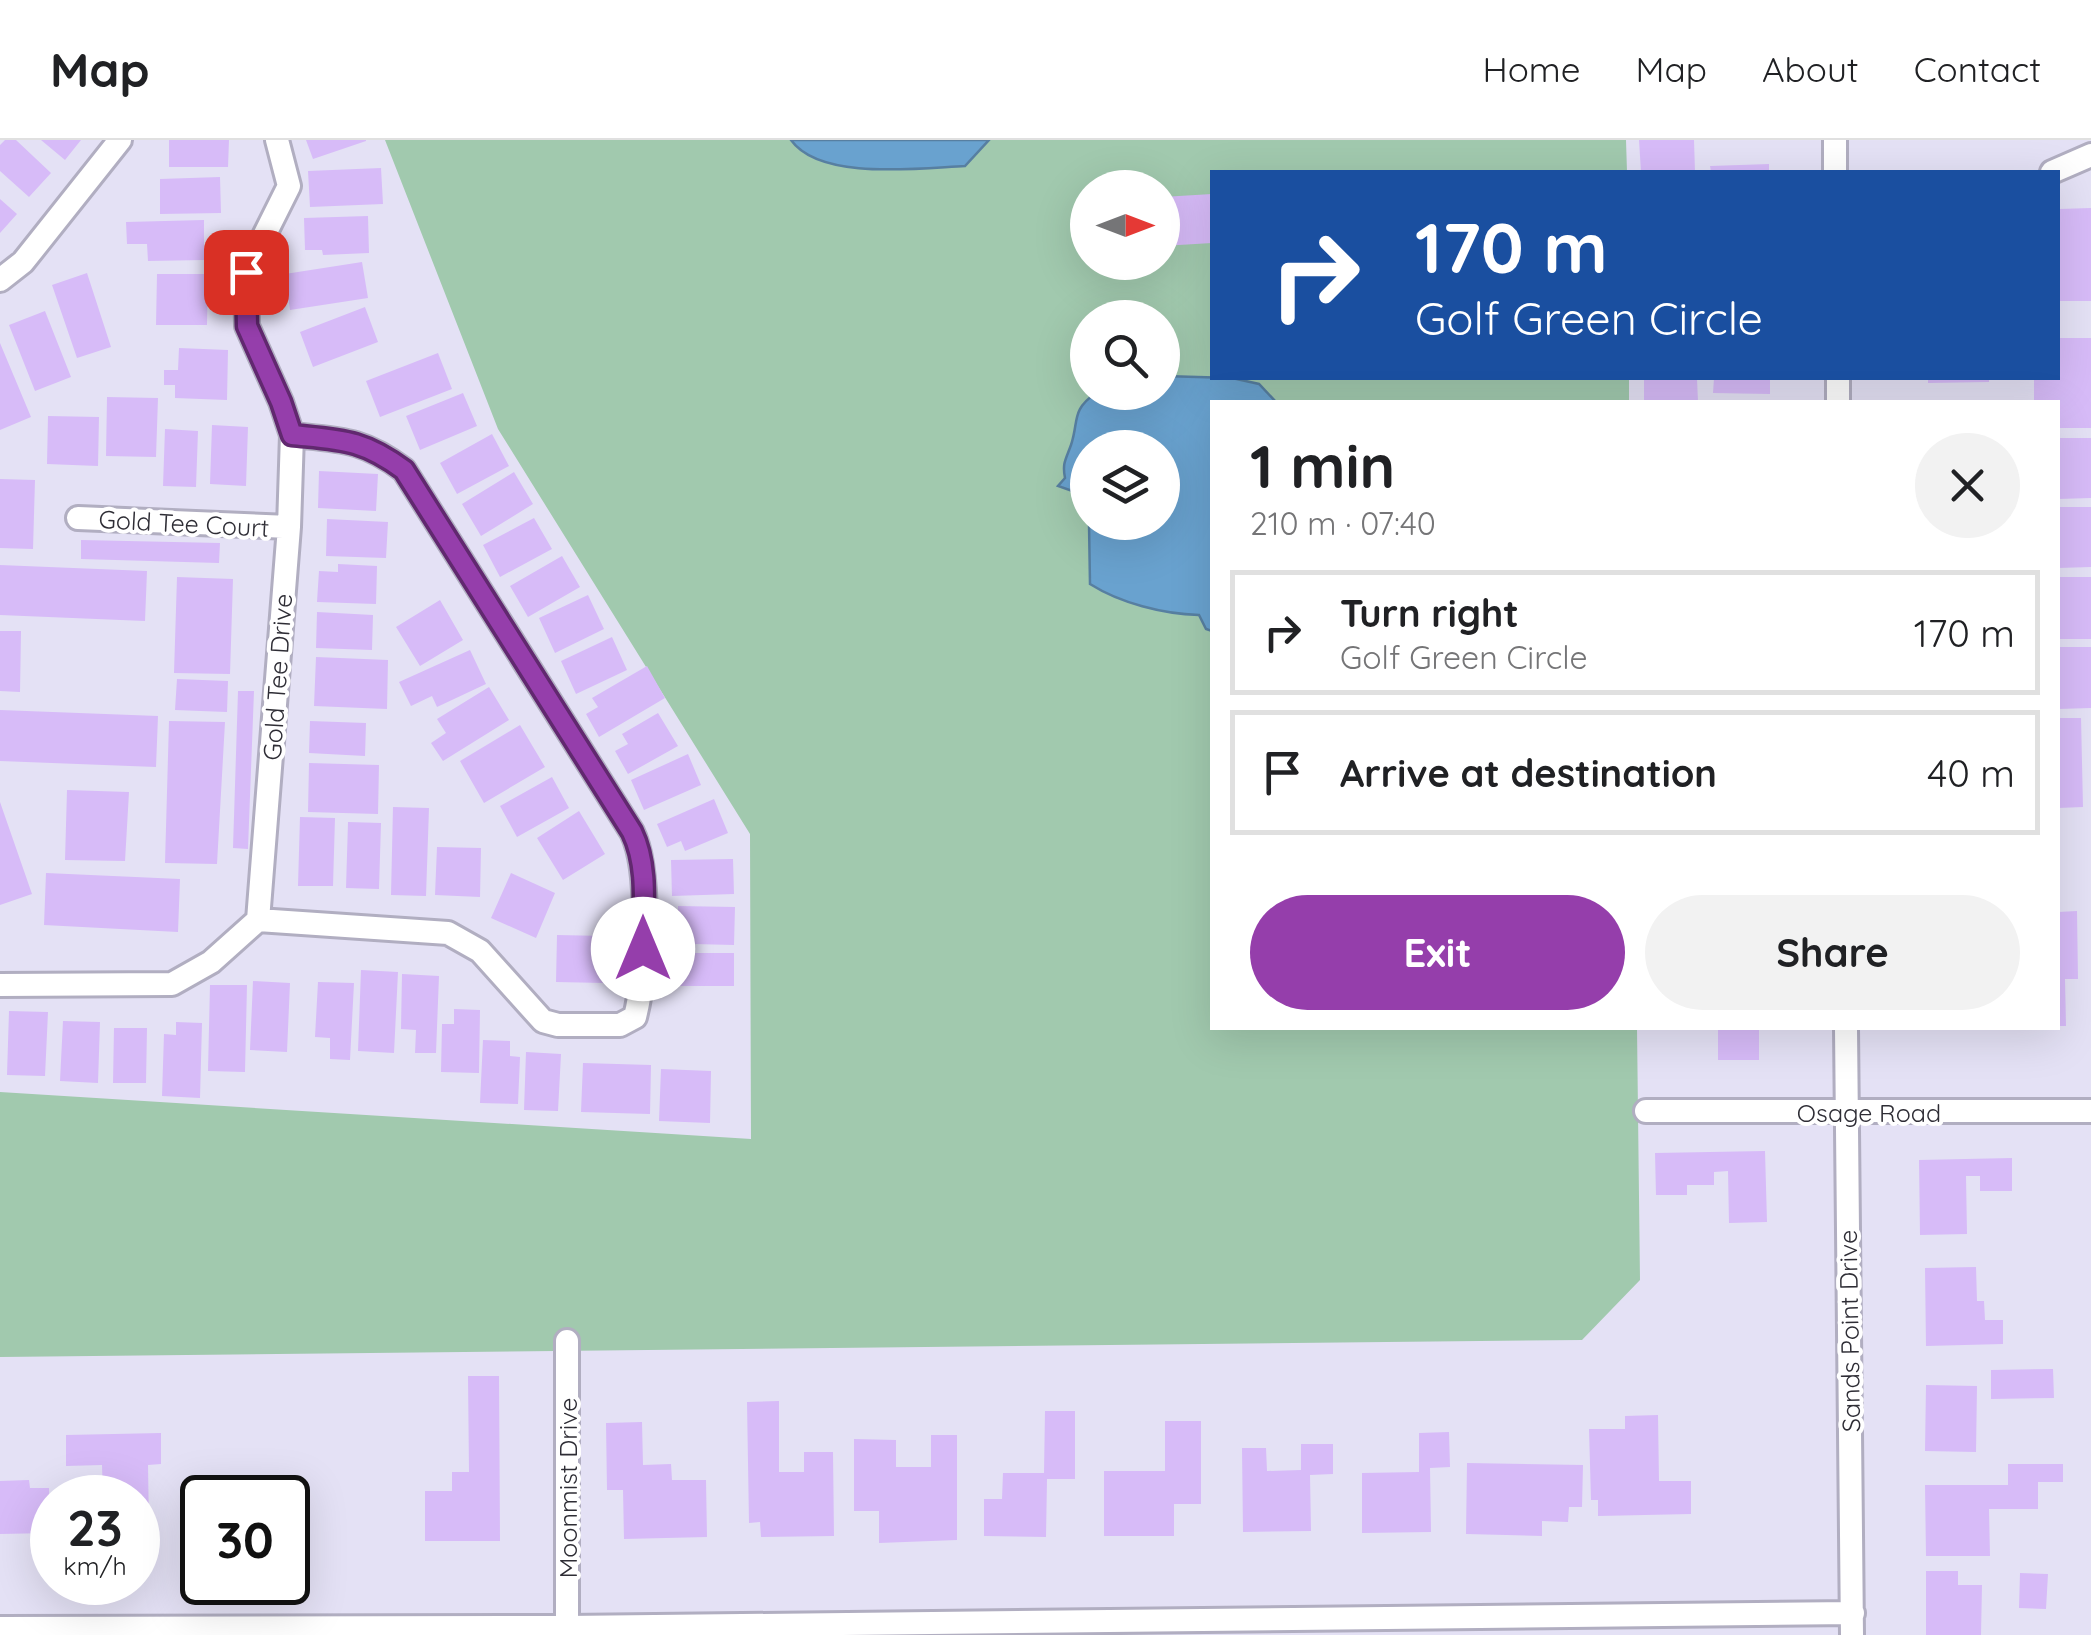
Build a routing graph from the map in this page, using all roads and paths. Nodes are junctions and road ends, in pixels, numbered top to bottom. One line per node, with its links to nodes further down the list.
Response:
1 (120, 140): 7 (street)
2 (277, 140): 8 (street)
3 (1834, 140): 5 (street)
4 (2091, 156): 6 (street)
5 (1835, 170)
6 (2057, 170)
7 (0, 280)
8 (292, 435): 10 (street, Gold Tee Drive); 11 (street)
9 (78, 518): 10 (street, Gold Tee Court)
10 (289, 527): 11 (street, Gold Tee Drive)
11 (258, 920): 12 (street)
12 (0, 985)
13 (1846, 1030): 16 (street, Sands Point Drive)
14 (1646, 1110): 16 (street, Osage Road)
15 (2091, 1111): 16 (street, Osage Road)
16 (1847, 1113): 18 (street, Sands Point Drive)
17 (567, 1341): 23 (street, Moonmist Drive)
18 (1853, 1624): 19 (street)
19 (1411, 1626): 21 (street)
20 (0, 1628): 22 (street)
21 (986, 1629): 23 (street)
22 (146, 1631): 23 (street)
23 (567, 1631)

